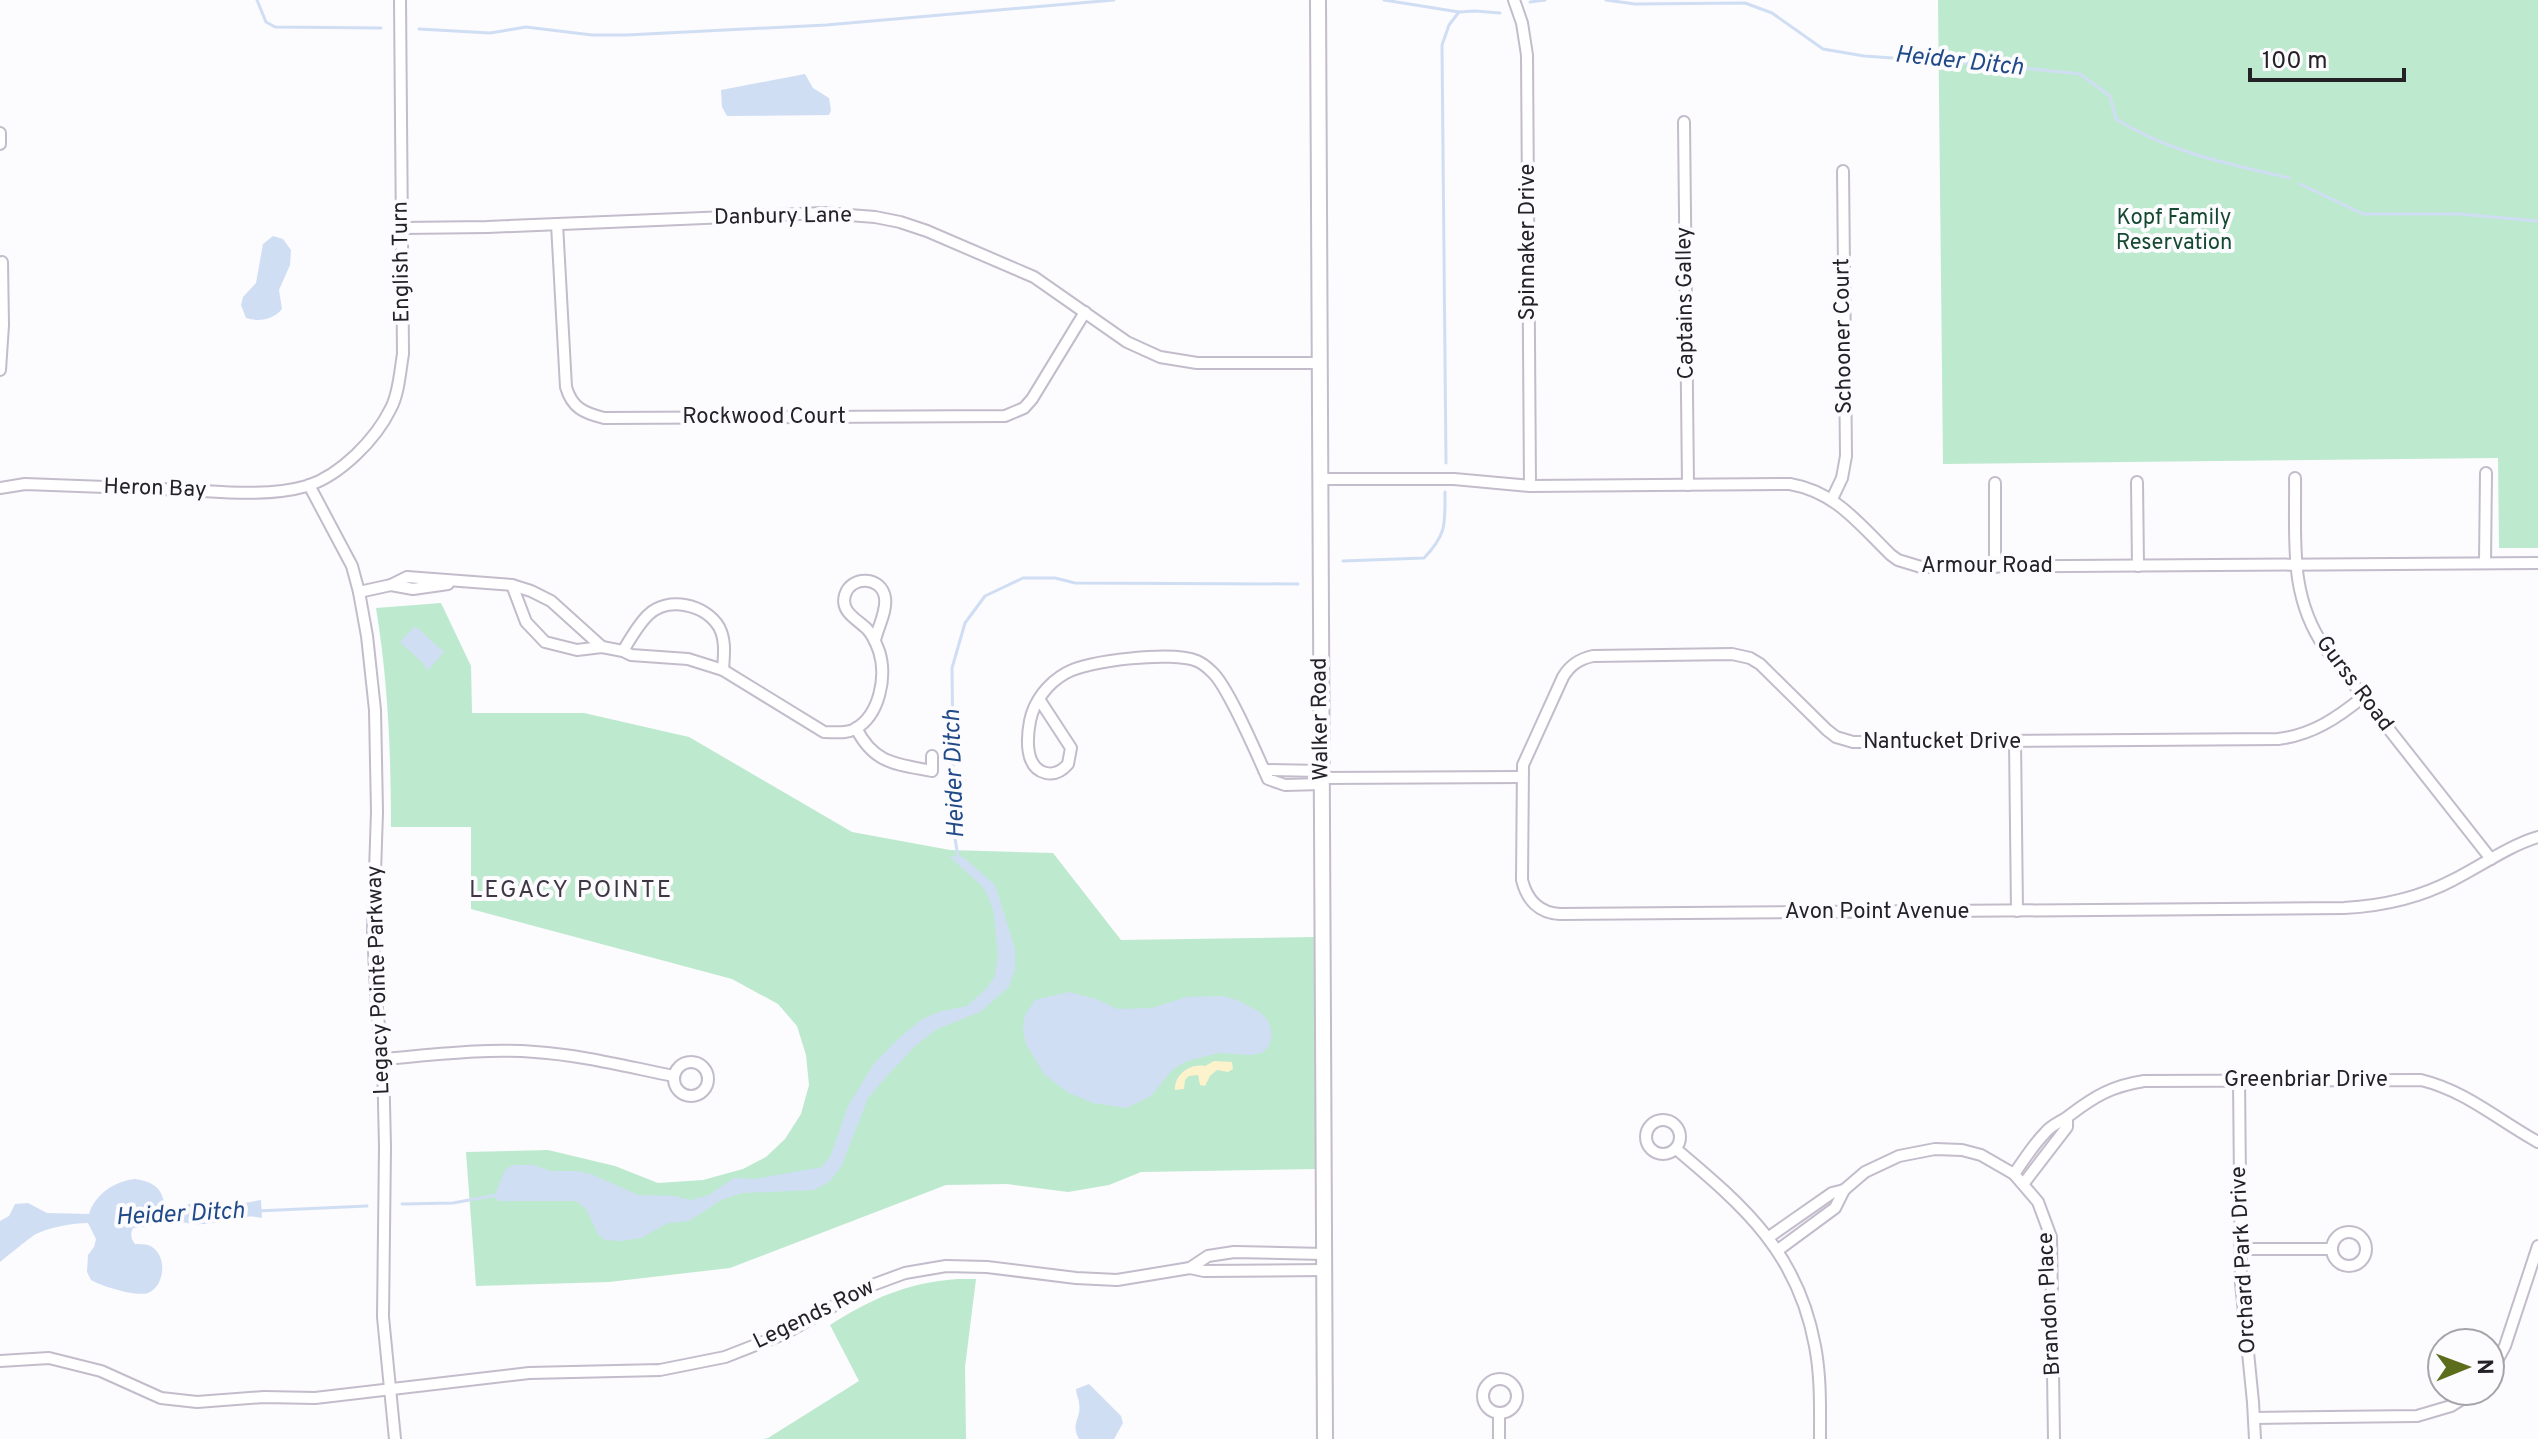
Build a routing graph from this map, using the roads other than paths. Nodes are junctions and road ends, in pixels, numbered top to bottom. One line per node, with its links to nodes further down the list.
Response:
1 (400, 0): 9 (street, English Turn)
2 (1318, 0): 13 (street, Walker Road)
3 (1514, 0): 22 (street, Spinnaker Drive)
4 (1684, 122): 21 (street, Captains Galley)
5 (0, 133): 6 (street)
6 (0, 144)
7 (1843, 171): 24 (street, Schooner Court)
8 (557, 224): 9 (street, Danbury Lane); 11 (street, Danbury Lane); 11 (street, Rockwood Court)
9 (402, 228): 20 (street, English Turn)
10 (2, 262): 12 (street)
11 (1085, 312): 13 (street, Danbury Lane)
12 (2, 325): 14 (street)
13 (1320, 363): 17 (street, Walker Road)
14 (0, 370)
15 (2486, 473): 25 (street)
16 (2295, 478): 27 (street, Gurss Road)
17 (1320, 479): 22 (street, Armour Road); 42 (street, Walker Road)
18 (2137, 482): 28 (street)
19 (1995, 483): 29 (street)
20 (309, 485): 23 (street, Heron Bay); 31 (street, Legacy Pointe Parkway)
21 (1688, 485): 22 (street, Armour Road); 24 (street, Armour Road)
22 (1530, 486)
23 (0, 488)
24 (1832, 499): 29 (street, Armour Road)
25 (2485, 563): 26 (street, Armour Road); 27 (street, Armour Road)
26 (2538, 563)
27 (2297, 564): 28 (street, Armour Road); 36 (street, Gurss Road)
28 (2138, 566): 29 (street, Armour Road)
29 (1995, 567)
30 (512, 585): 31 (street); 33 (street); 33 (street)
31 (359, 592): 46 (street, Legacy Pointe Parkway)
32 (875, 640): 32 (street); 38 (street)
33 (602, 647): 34 (street)
34 (623, 651): 35 (street); 35 (street)
35 (723, 670): 38 (street)
36 (2363, 697): 39 (street, Nantucket Drive); 44 (street, Gurss Road)
37 (1039, 699): 37 (street); 42 (street)
38 (856, 728): 40 (street)
39 (2015, 741): 41 (street, Nantucket Drive); 45 (street)
40 (932, 756)
41 (1522, 777): 42 (street); 45 (street, Avon Point Avenue)
42 (1322, 778): 60 (street, Walker Road)
43 (2538, 837): 44 (street, Avon Point Avenue)
44 (2491, 859): 45 (street, Avon Point Avenue)
45 (2017, 911)
46 (383, 1059): 47 (street); 65 (street, Legacy Pointe Parkway)
47 (674, 1076)
48 (2239, 1080): 49 (street, Greenbriar Drive); 50 (street, Greenbriar Drive); 57 (street, Orchard Park Drive)
49 (2067, 1118): 52 (street, Greenbriar Drive); 53 (street, Greenbriar Drive)
50 (2538, 1142)
51 (1676, 1149): 55 (street)
52 (2014, 1174): 53 (street, Brandon Place); 54 (street, Brandon Place)
53 (2024, 1183): 73 (street, Brandon Place)
54 (1844, 1190): 55 (street, Brandon Place); 59 (street, Brandon Place)
55 (1769, 1237): 59 (street)
56 (2538, 1246): 63 (street)
57 (2241, 1249): 58 (street); 68 (street, Orchard Park Drive)
58 (2332, 1249)
59 (1778, 1250): 72 (street)
60 (1324, 1254): 61 (street, Legends Row); 62 (street, Walker Road)
61 (1190, 1268): 62 (street, Legends Row); 65 (street, Legends Row)
62 (1325, 1270): 70 (street, Walker Road)
63 (2506, 1343)
64 (0, 1361): 65 (street, Legends Row)
65 (389, 1389): 69 (street, Legacy Pointe Parkway)
66 (2448, 1407): 68 (street)
67 (1499, 1413): 71 (street)
68 (2254, 1418): 74 (street, Orchard Park Drive)
69 (395, 1439)
70 (1325, 1439)
71 (1499, 1439)
72 (1820, 1439)
73 (2054, 1439)
74 (2255, 1439)

